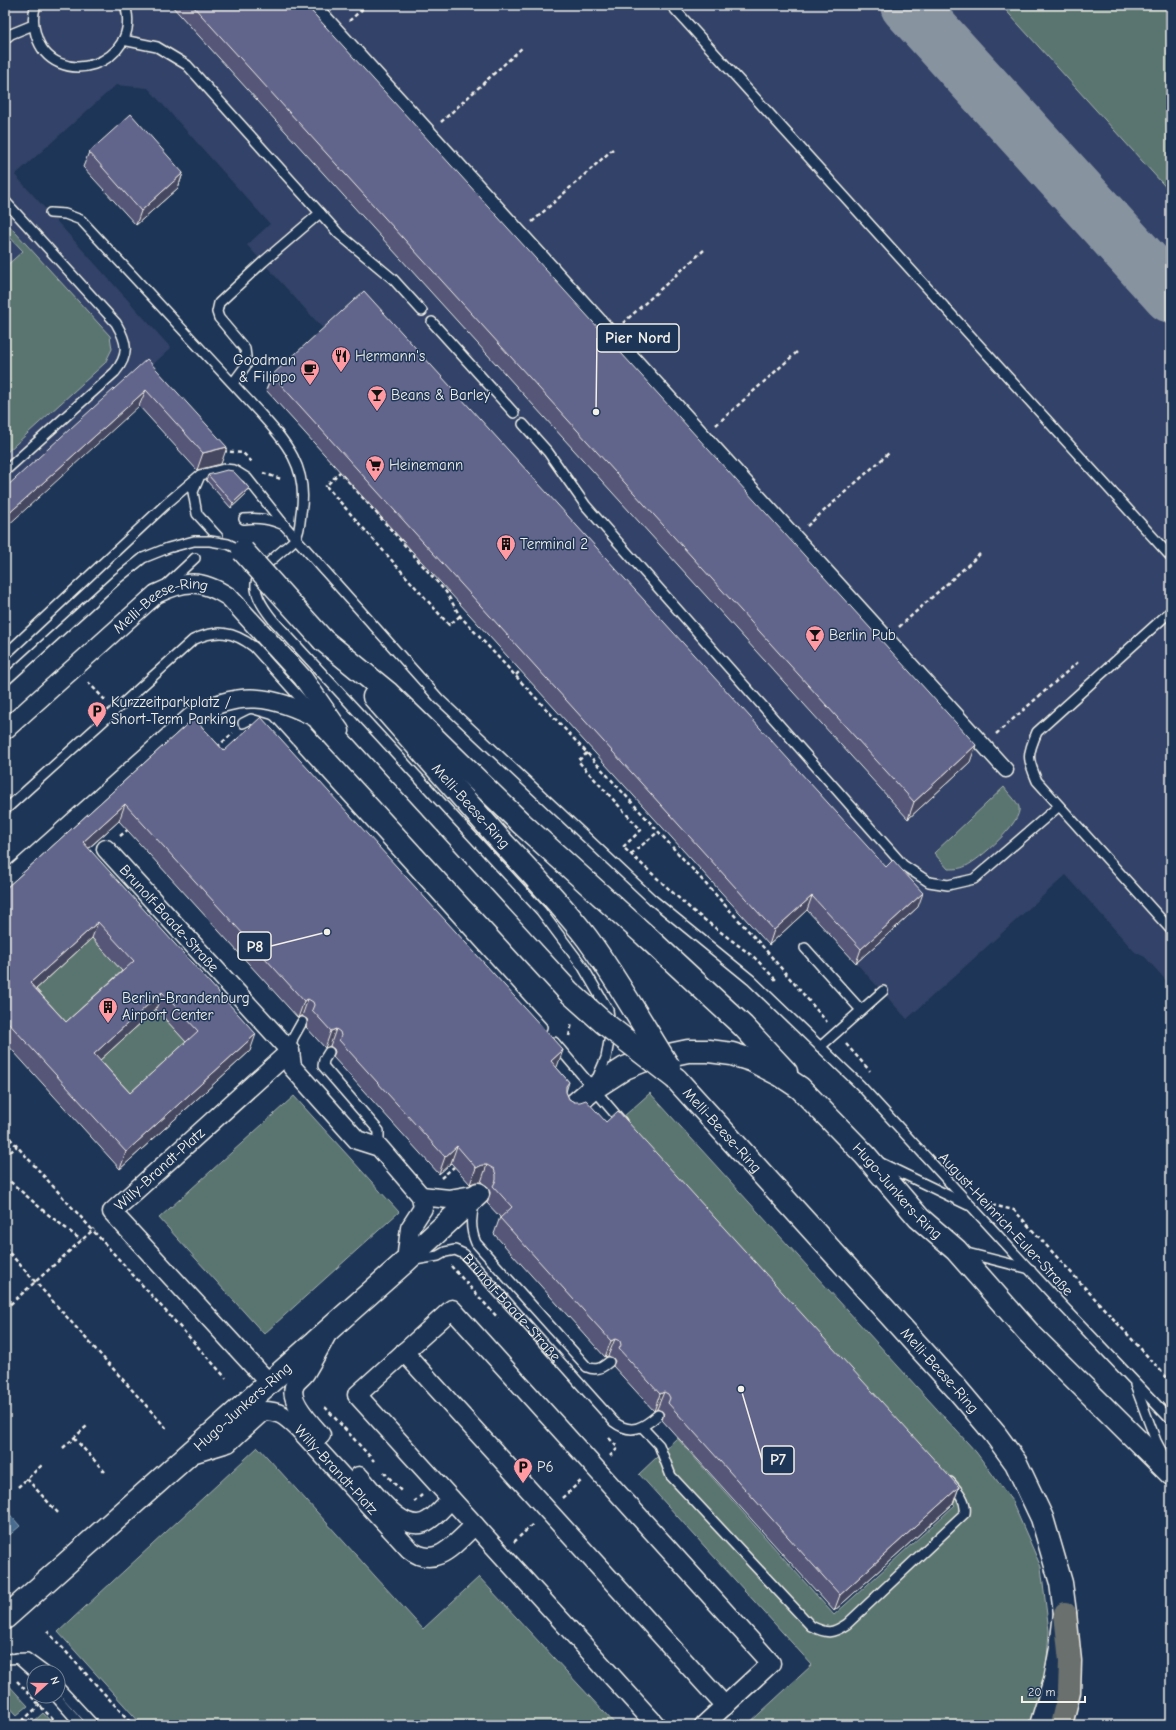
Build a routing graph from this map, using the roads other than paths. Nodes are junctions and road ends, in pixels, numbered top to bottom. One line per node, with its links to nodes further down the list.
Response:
1 (36, 5): 5 (lane)
2 (125, 5): 7 (lane)
3 (313, 5): 33 (street)
4 (671, 5): 23 (lane)
5 (33, 25): 6 (lane); 7 (lane)
6 (5, 39)
7 (123, 40): 10 (lane)
8 (5, 201): 16 (lane)
9 (50, 213): 13 (lane)
10 (320, 213): 11 (lane); 13 (lane)
11 (422, 311)
12 (432, 322): 14 (lane)
13 (233, 383): 21 (lane)
14 (514, 413)
15 (523, 424): 34 (lane)
16 (5, 471)
17 (200, 475): 19 (lane, August-Heinrich-Euler-Straße); 20 (lane); 28 (lane)
18 (244, 519): 19 (lane)
19 (285, 526): 21 (lane, August-Heinrich-Euler-Straße)
20 (218, 537)
21 (296, 538): 43 (lane, August-Heinrich-Euler-Straße); 47 (lane)
22 (242, 551): 27 (street, Melli-Beese-Ring, bridge); 29 (lane, bridge)
23 (1171, 557)
24 (195, 558): 25 (lane)
25 (156, 594): 31 (street, Melli-Beese-Ring); 32 (street, Melli-Beese-Ring)
26 (1171, 611): 34 (lane)
27 (323, 640): 46 (street, Melli-Beese-Ring, bridge); 48 (street, bridge)
28 (5, 655)
29 (5, 681)
30 (243, 723): 47 (lane)
31 (328, 725): 35 (lane, Melli-Beese-Ring); 37 (street, Melli-Beese-Ring); 46 (street, Melli-Beese-Ring, bridge)
32 (5, 730)
33 (1006, 770)
34 (1059, 806): 38 (lane)
35 (5, 810)
36 (106, 849): 44 (street, Brunolf-Baade-Straße)
37 (5, 883)
38 (1171, 930)
39 (805, 948): 41 (lane)
40 (883, 991): 41 (lane)
41 (861, 1010): 43 (lane)
42 (302, 1022): 44 (lane)
43 (820, 1047): 55 (lane, August-Heinrich-Euler-Straße)
44 (290, 1051): 51 (street, Brunolf-Baade-Straße); 63 (street, Willy-Brandt-Platz)
45 (329, 1052): 51 (lane)
46 (676, 1078): 73 (street, Melli-Beese-Ring)
47 (594, 1088): 48 (street, Hugo-Junkers-Ring); 49 (street, Hugo-Junkers-Ring); 50 (lane)
48 (800, 1088): 52 (street, Hugo-Junkers-Ring)
49 (572, 1107)
50 (628, 1128)
51 (379, 1147): 54 (street)
52 (865, 1155): 55 (lane); 56 (street, Hugo-Junkers-Ring)
53 (478, 1194): 54 (street); 57 (street, Hugo-Junkers-Ring); 61 (lane, Brunolf-Baade-Straße)
54 (421, 1196): 57 (street)
55 (973, 1208): 58 (lane, August-Heinrich-Euler-Straße)
56 (956, 1250): 58 (lane); 70 (street, Hugo-Junkers-Ring)
57 (406, 1262): 59 (street, Hugo-Junkers-Ring); 66 (lane, Brunolf-Baade-Straße)
58 (1030, 1269): 62 (lane, August-Heinrich-Euler-Straße)
59 (330, 1328): 63 (street, Hugo-Junkers-Ring); 71 (street, Willy-Brandt-Platz)
60 (404, 1352): 71 (street); 81 (street); 81 (street)
61 (609, 1362)
62 (1133, 1378): 65 (lane, August-Heinrich-Euler-Straße); 68 (lane)
63 (269, 1383): 67 (street, Hugo-Junkers-Ring)
64 (658, 1415): 66 (lane)
65 (1171, 1420)
66 (642, 1426): 69 (lane)
67 (188, 1455): 72 (street, Willy-Brandt-Platz); 74 (street, Hugo-Junkers-Ring)
68 (1171, 1470)
69 (943, 1474)
70 (1171, 1474)
71 (451, 1499): 72 (street)
72 (475, 1525): 84 (street)
73 (1065, 1613): 86 (street, Melli-Beese-Ring); 87 (highway)
74 (5, 1618)
75 (18, 1658): 76 (lane); 77 (lane); 78 (lane)
76 (5, 1659)
77 (35, 1664)
78 (26, 1666)
79 (66, 1695): 83 (lane)
80 (62, 1704): 82 (lane)
81 (725, 1706): 85 (street)
82 (81, 1725)
83 (94, 1725)
84 (656, 1725)
85 (704, 1725)
86 (1041, 1725)
87 (1061, 1725)

